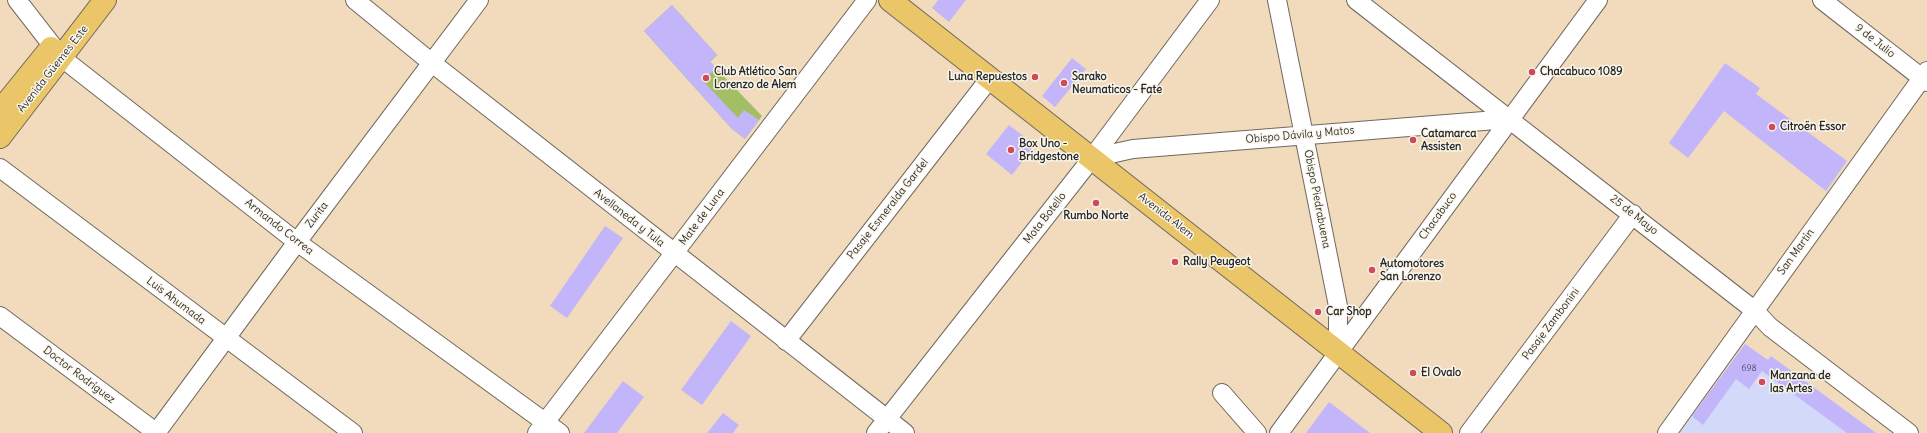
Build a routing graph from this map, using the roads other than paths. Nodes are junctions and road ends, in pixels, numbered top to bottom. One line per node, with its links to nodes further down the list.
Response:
1 (17, 0): 13 (street, Armando Correa)
2 (86, 0): 13 (main road, Avenida Güemes Este)
3 (105, 0): 13 (main road, Avenida Güemes Este)
4 (354, 0): 14 (street, Avellaneda y Tula)
5 (479, 0): 14 (street, Zurita)
6 (867, 0): 25 (street, Mate de Luna)
7 (890, 0): 16 (main road, Avenida Alem)
8 (1210, 0): 21 (street, Mota Botello)
9 (1277, 0): 19 (street, Obispo Piedrabuena)
10 (1356, 0): 18 (street, 25 de Mayo)
11 (1598, 0): 18 (street, Chacabuco)
12 (1822, 0): 15 (street, 9 de Julio)
13 (58, 52): 17 (main road, Avenida Güemes Este); 20 (main road, Avenida Güemes Este); 24 (street, Armando Correa)
14 (432, 63): 24 (street, Zurita); 25 (street, Avellaneda y Tula)
15 (1925, 77): 26 (street, San Martín)
16 (990, 78): 21 (main road, Avenida Alem); 29 (street, Pasaje Esmeralda Gardel)
17 (0, 111)
18 (1509, 119): 19 (street, Obispo Dávila y Matos); 23 (street, 25 de Mayo); 30 (street, Chacabuco)
19 (1304, 134): 21 (street, Obispo Dávila y Matos); 30 (street, Obispo Piedrabuena)
20 (0, 137)
21 (1092, 158): 30 (main road, Avenida Alem); 32 (street, Mota Botello)
22 (0, 168): 28 (street, Luis Ahumada)
23 (1633, 214): 26 (street, 25 de Mayo); 41 (street, Pasaje Zambonini)
24 (297, 242): 28 (street, Zurita); 33 (street, Armando Correa)
25 (674, 253): 29 (street, Avellaneda y Tula); 33 (street, Mate de Luna)
26 (1754, 310): 42 (street, San Martín); 43 (street, 25 de Mayo)
27 (0, 316): 34 (street, Doctor Rodríguez)
28 (226, 339): 34 (street, Zurita); 35 (street, Luis Ahumada)
29 (786, 341): 32 (street, Avellaneda y Tula)
30 (1338, 352): 39 (street, Chacabuco); 40 (main road, Avenida Alem)
31 (1222, 393): 38 (street)
32 (882, 426): 37 (street, Avellaneda y Tula)
33 (542, 428): 36 (street, Armando Correa)
34 (157, 433)
35 (353, 433)
36 (560, 433)
37 (905, 433)
38 (1257, 433)
39 (1279, 433)
40 (1440, 433)
41 (1469, 433)
42 (1667, 433)
43 (1909, 433)

